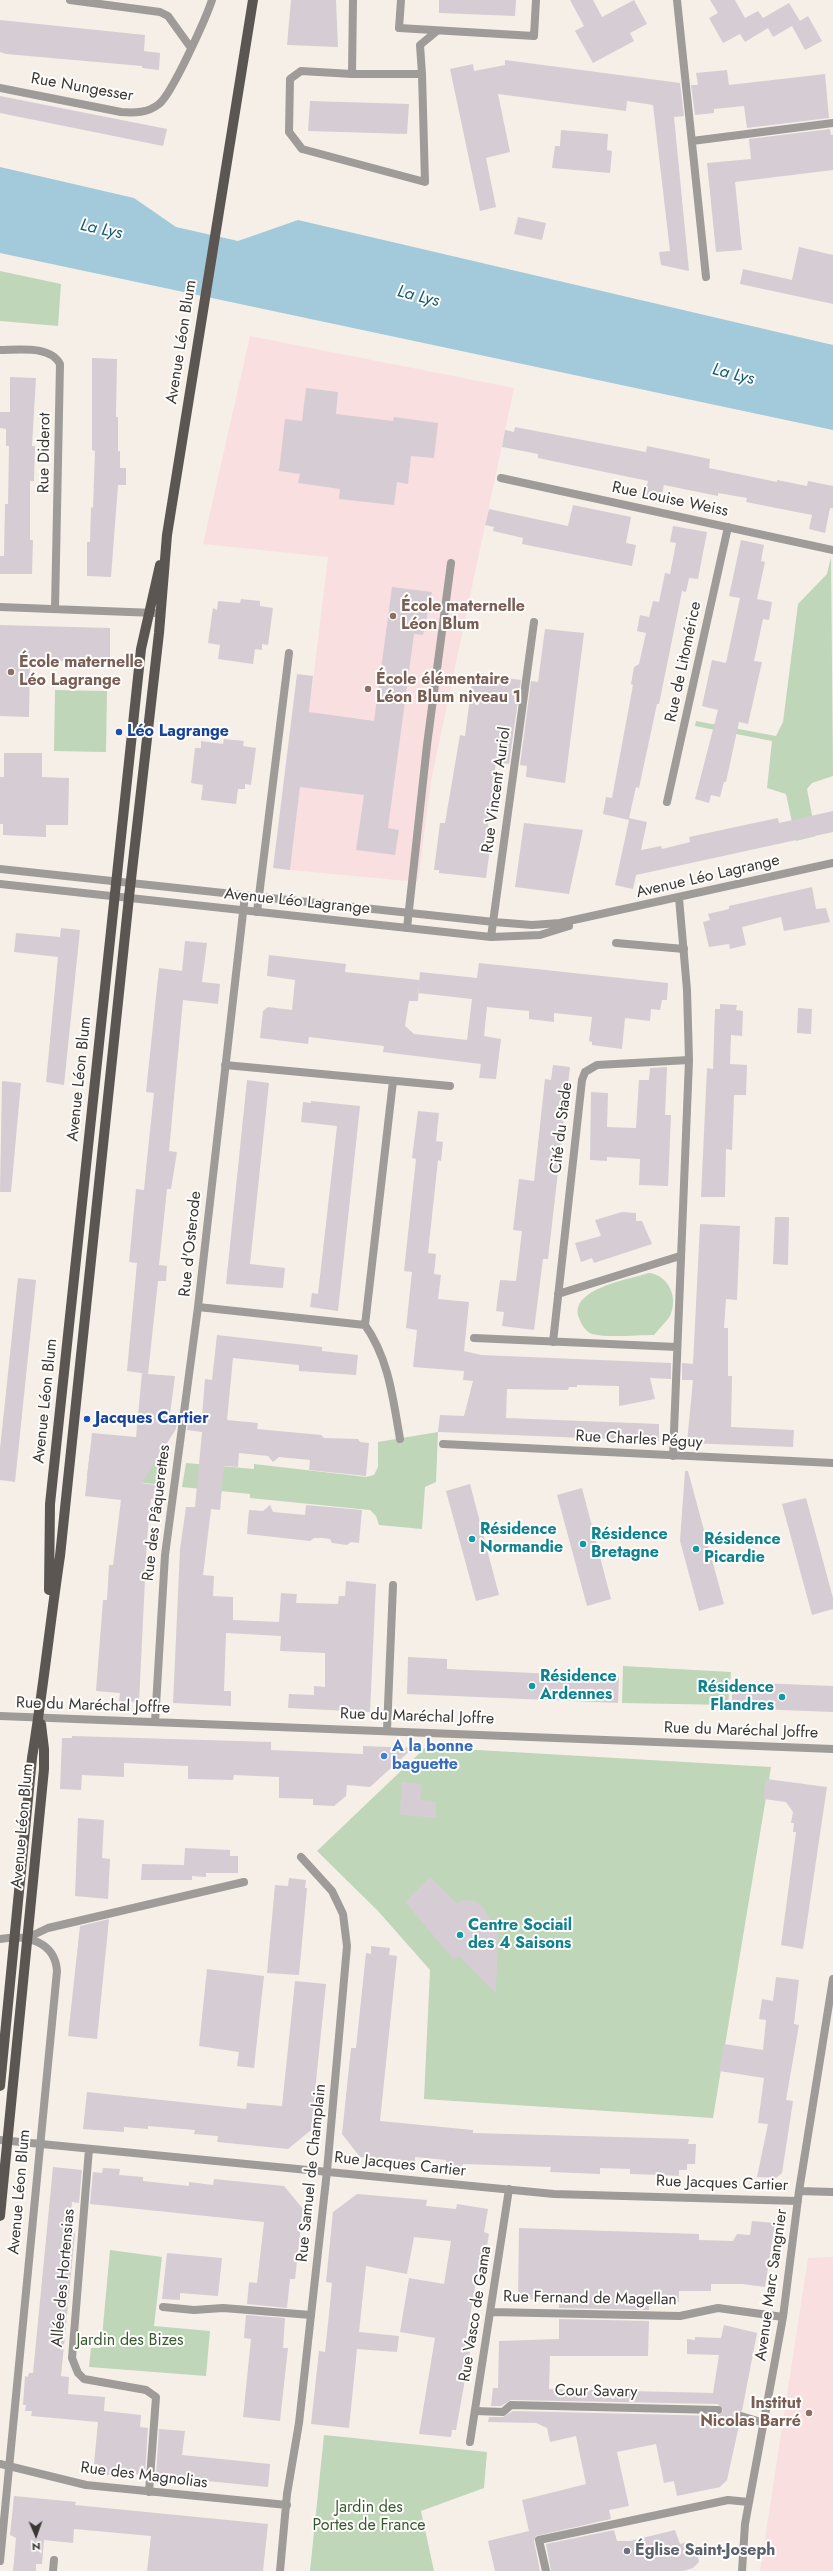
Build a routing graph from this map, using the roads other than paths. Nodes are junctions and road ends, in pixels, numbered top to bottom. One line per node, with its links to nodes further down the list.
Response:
1 (70, 0): 9 (street)
2 (212, 0): 9 (street, Rue Nungesser)
3 (253, 0): 19 (main road, Avenue Léon Blum)
4 (353, 0): 10 (street)
5 (401, 0): 8 (street)
6 (536, 0): 8 (street)
7 (677, 0): 14 (street)
8 (437, 31): 11 (street)
9 (190, 48): 12 (street, Rue Nungesser)
10 (352, 74): 11 (street); 11 (street)
11 (422, 74)
12 (0, 88)
13 (833, 123): 14 (street)
14 (692, 141): 15 (street)
15 (706, 277)
16 (0, 350): 23 (street, Rue Diderot)
17 (501, 478): 18 (street, Rue Louise Weiss)
18 (728, 527): 20 (street, Rue Louise Weiss); 28 (street, Rue de Litomérice)
19 (167, 535): 24 (main road, Avenue Léon Blum); 25 (main road, Avenue Léon Blum)
20 (833, 550)
21 (451, 563): 41 (street)
22 (0, 607): 23 (street)
23 (55, 608): 24 (street)
24 (148, 613): 25 (street); 31 (main road, Avenue Léon Blum)
25 (161, 613): 32 (main road, Avenue Léon Blum)
26 (534, 622): 43 (street, Rue Vincent Auriol)
27 (289, 653): 36 (street)
28 (667, 802)
29 (833, 863): 38 (street, Avenue Léo Lagrange)
30 (0, 869): 31 (street, Avenue Léo Lagrange)
31 (117, 880): 32 (street, Avenue Léo Lagrange); 35 (main road, Avenue Léon Blum)
32 (131, 881): 34 (street, Avenue Léo Lagrange); 37 (main road, Avenue Léon Blum)
33 (0, 884): 35 (street, Avenue Léo Lagrange)
34 (245, 895): 36 (street, Avenue Léo Lagrange); 39 (street, Rue d'Osterode)
35 (115, 896): 37 (street, Avenue Léo Lagrange); 64 (main road, Avenue Léon Blum)
36 (259, 896): 40 (street); 41 (street, Avenue Léo Lagrange)
37 (129, 898): 39 (street, Avenue Léo Lagrange); 64 (main road, Avenue Léon Blum)
38 (679, 898): 42 (street, Avenue Léo Lagrange); 47 (street)
39 (243, 910): 40 (street, Avenue Léo Lagrange); 49 (street, Rue d'Osterode)
40 (257, 912): 44 (street, Avenue Léo Lagrange)
41 (409, 913): 43 (street, Avenue Léo Lagrange); 44 (street)
42 (588, 918): 43 (street, Avenue Léo Lagrange); 45 (street, Avenue Léo Lagrange)
43 (494, 922): 45 (street, Rue Vincent Auriol)
44 (407, 928): 45 (street, Avenue Léo Lagrange)
45 (491, 937)
46 (616, 943): 47 (street)
47 (684, 949): 48 (street)
48 (689, 1060): 52 (street); 53 (street, Cité du Stade)
49 (225, 1065): 50 (street); 54 (street, Rue d'Osterode)
50 (393, 1081): 51 (street); 55 (street)
51 (450, 1086)
52 (680, 1256): 53 (street); 58 (street)
53 (558, 1294): 57 (street, Cité du Stade)
54 (198, 1307): 55 (street, Rue d'Osterode); 67 (street, Rue des Pâquerettes)
55 (365, 1325): 59 (street)
56 (474, 1338): 57 (street)
57 (553, 1342): 58 (street)
58 (677, 1347): 61 (street)
59 (400, 1439)
60 (443, 1444): 61 (street, Rue Charles Péguy)
61 (673, 1456): 62 (street, Rue Charles Péguy)
62 (833, 1463)
63 (393, 1585): 68 (street)
64 (48, 1630): 66 (main road, Avenue Léon Blum)
65 (0, 1716): 66 (street, Rue du Maréchal Joffre)
66 (40, 1717): 67 (street, Rue du Maréchal Joffre); 72 (main road, Avenue Léon Blum); 73 (main road, Avenue Léon Blum)
67 (155, 1722): 68 (street, Rue du Maréchal Joffre)
68 (387, 1730): 69 (street, Rue du Maréchal Joffre)
69 (833, 1749)
70 (301, 1857): 80 (street, Rue Samuel de Champlain)
71 (244, 1882): 73 (street)
72 (15, 1938): 73 (street); 74 (street); 76 (main road, Avenue Léon Blum)
73 (27, 1938): 77 (main road, Avenue Léon Blum); 78 (street, Avenue Léon Blum)
74 (0, 1939)
75 (833, 1979): 82 (street, Avenue Marc Sangnier)
76 (0, 2086)
77 (4, 2140): 78 (street, Rue Jacques Cartier); 85 (main road, Avenue Léon Blum)
78 (40, 2144): 79 (street, Rue Jacques Cartier); 96 (street, Avenue Léon Blum)
79 (89, 2149): 80 (street, Rue Jacques Cartier); 97 (street, Allée des Hortensias)
80 (327, 2172): 81 (street, Rue Jacques Cartier); 88 (street, Rue Samuel de Champlain)
81 (510, 2189): 84 (street, Rue Jacques Cartier); 87 (street, Rue Vasco de Gama)
82 (799, 2191): 83 (street); 84 (street, Avenue Marc Sangnier)
83 (833, 2192)
84 (798, 2200): 89 (street, Avenue Marc Sangnier)
85 (0, 2216)
86 (163, 2307): 88 (street)
87 (490, 2312): 89 (street, Rue Fernand de Magellan); 91 (street, Rue Vasco de Gama)
88 (311, 2315): 99 (street, Rue Samuel de Champlain)
89 (783, 2317): 93 (street, Avenue Marc Sangnier)
90 (718, 2410): 91 (street, Cour Savary)
91 (475, 2411): 94 (street, Rue Vasco de Gama)
92 (741, 2416): 93 (street)
93 (764, 2423): 98 (street, Avenue Marc Sangnier)
94 (470, 2442)
95 (0, 2464): 96 (street, Rue des Magnolias)
96 (9, 2465): 97 (street, Rue des Magnolias); 101 (street, Avenue Léon Blum)
97 (149, 2492): 99 (street, Rue des Magnolias)
98 (749, 2502): 104 (street); 105 (street, Avenue Marc Sangnier)
99 (287, 2505): 103 (street, Rue Samuel de Champlain)
100 (54, 2560): 102 (street)
101 (0, 2561)
102 (53, 2571)
103 (280, 2571)
104 (546, 2571)
105 (742, 2571)

